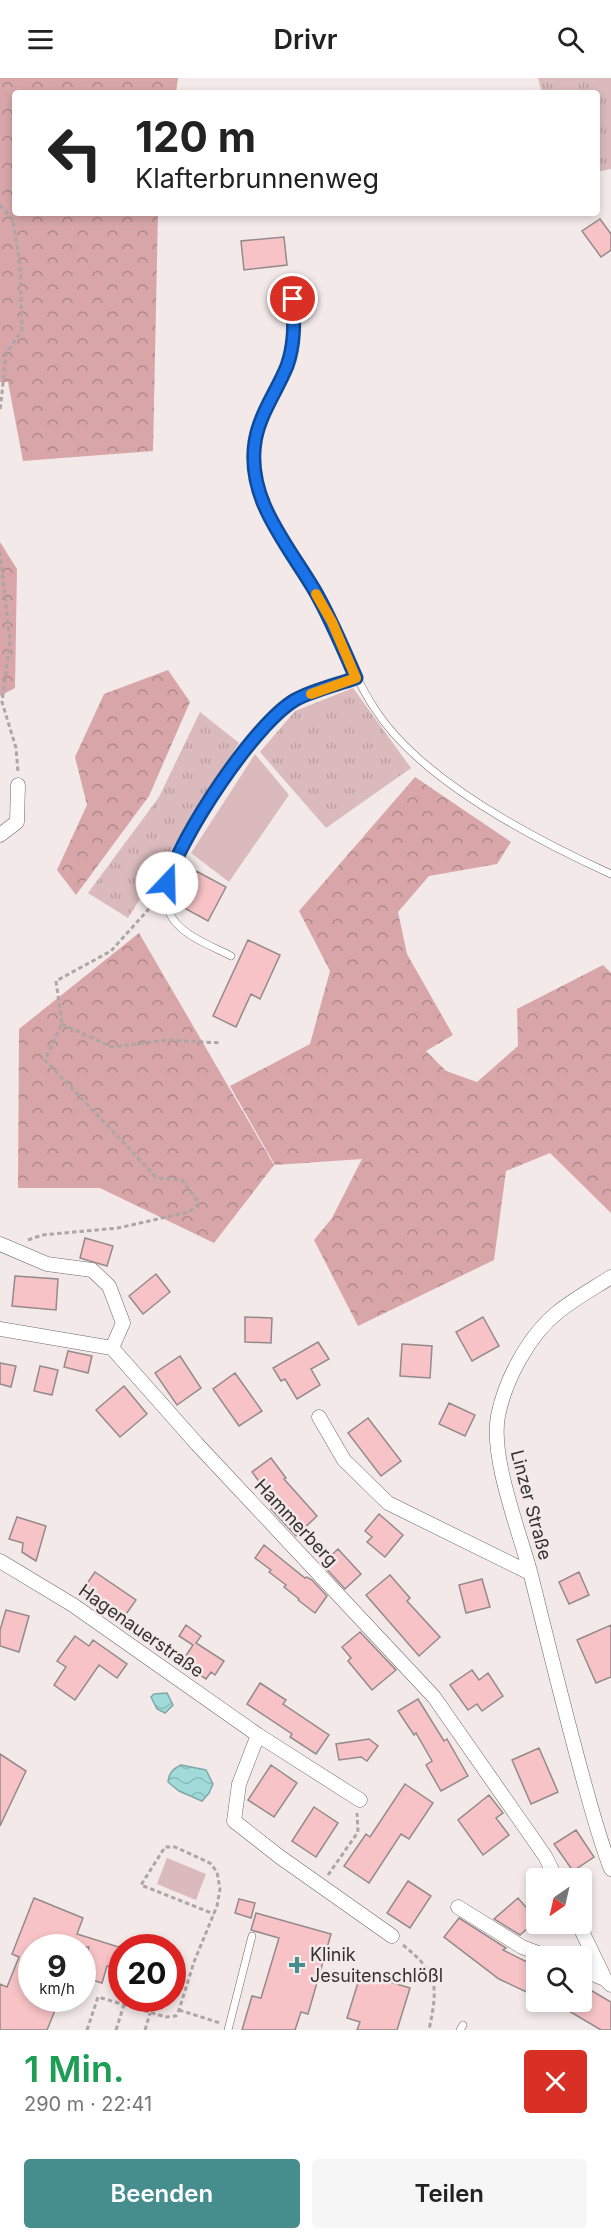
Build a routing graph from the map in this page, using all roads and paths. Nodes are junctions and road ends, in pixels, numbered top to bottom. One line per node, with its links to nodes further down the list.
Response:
1 (0, 205): 3 (path)
2 (292, 280): 5 (lane)
3 (0, 412)
4 (0, 552): 6 (path)
5 (356, 678): 8 (lane); 9 (lane)
6 (18, 785): 7 (street)
7 (0, 835)
8 (611, 874)
9 (165, 898): 10 (lane); 11 (path)
10 (231, 956)
11 (62, 1024): 12 (path); 13 (path)
12 (220, 1043)
13 (4, 1245): 16 (street)
14 (611, 1277): 19 (street, Linzer Straße)
15 (0, 1329): 16 (street)
16 (112, 1348): 22 (street, Hammerberg)
17 (318, 1417): 19 (street, Linzer Straße)
18 (0, 1561): 20 (street, Hagenauerstraße)
19 (530, 1573): 23 (street, Linzer Straße)
20 (258, 1735): 21 (street, Hagenauerstraße); 24 (street)
21 (358, 1798): 24 (path)
22 (551, 1868)
23 (611, 1869)
24 (321, 1886): 29 (street)
25 (458, 1907): 30 (street)
26 (214, 1914): 26 (path); 33 (path)
27 (584, 1934): 32 (street)
28 (252, 1936): 40 (lane)
29 (392, 1936): 44 (path)
30 (526, 1948)
31 (592, 1975): 32 (street)
32 (608, 1982)
33 (186, 1986)
34 (108, 2000): 41 (path)
35 (121, 2012): 42 (path)
36 (147, 2012): 39 (path)
37 (176, 2012): 39 (path)
38 (184, 2012): 40 (path)
39 (150, 2013): 43 (path)
40 (228, 2028)
41 (87, 2030)
42 (116, 2030)
43 (145, 2030)
44 (429, 2030)

